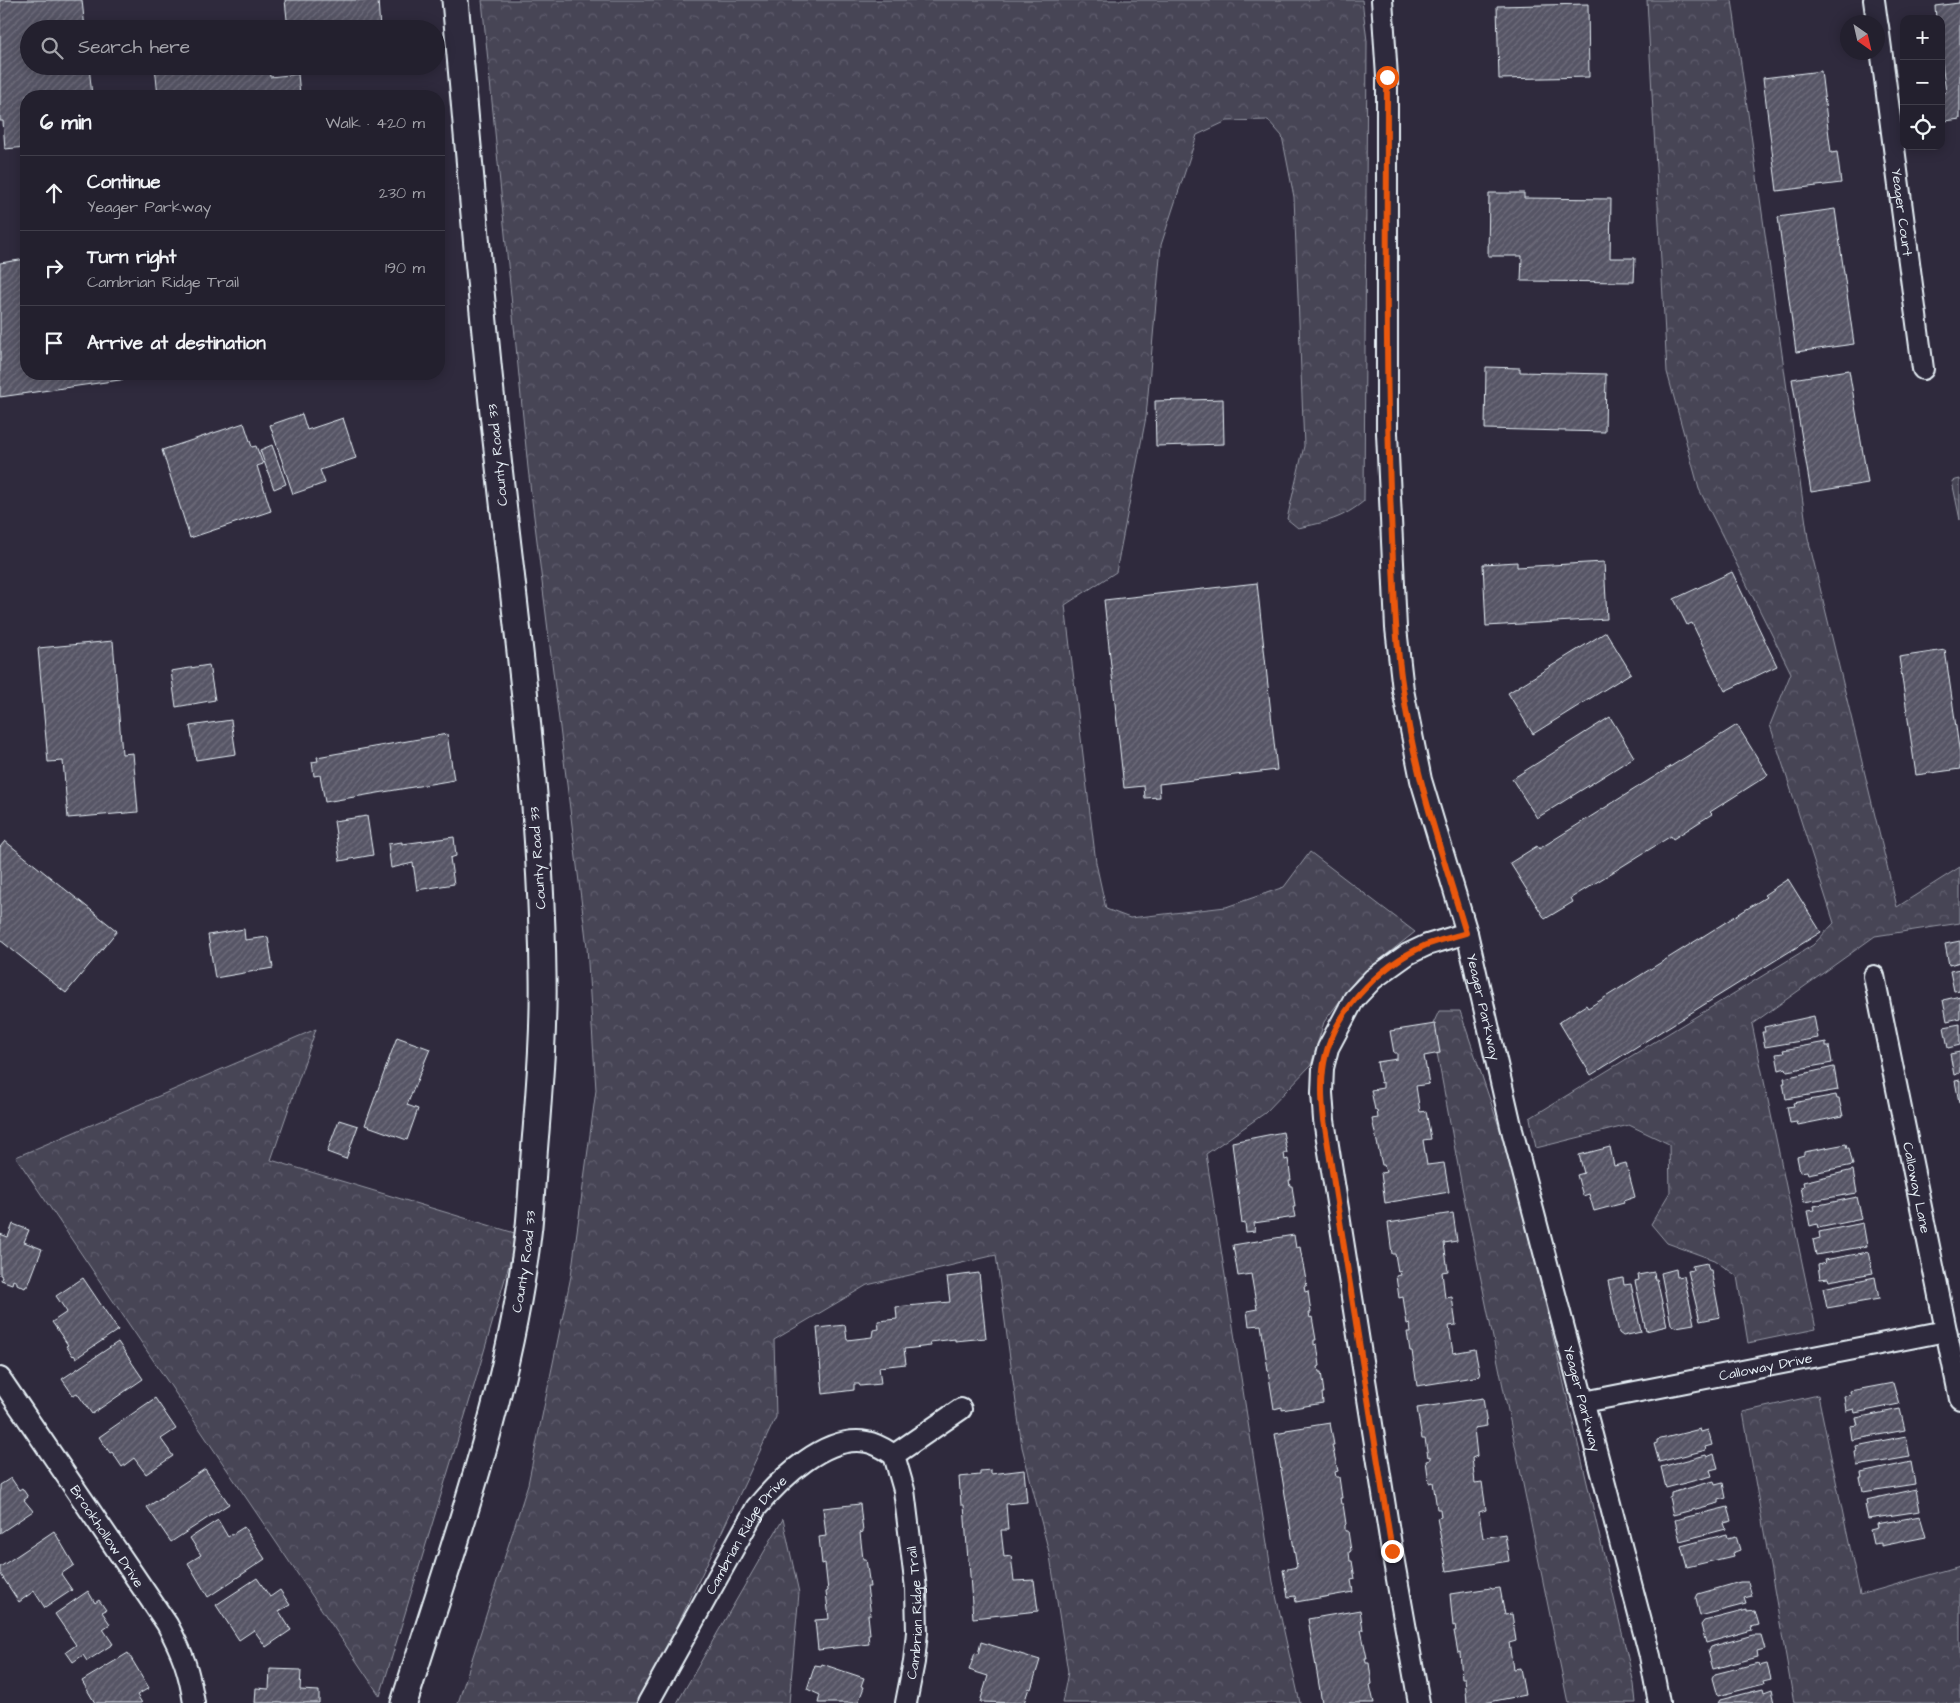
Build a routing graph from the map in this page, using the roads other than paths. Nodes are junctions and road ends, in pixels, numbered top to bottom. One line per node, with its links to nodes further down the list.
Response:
1 (455, 0): 16 (street, County Road 33)
2 (1382, 0): 7 (street, Yeager Parkway)
3 (1874, 0): 4 (street, Yeager Court)
4 (1876, 15)
5 (1882, 60): 6 (street, Yeager Court)
6 (1923, 369)
7 (1466, 933): 12 (street, Yeager Parkway); 19 (street)
8 (1874, 976): 9 (street, Calloway Lane)
9 (1946, 1331): 11 (street, Calloway Lane); 12 (street, Calloway Drive)
10 (0, 1378): 15 (street, Brookhollow Drive)
11 (1960, 1399)
12 (1584, 1402): 20 (street, Yeager Parkway)
13 (962, 1409): 14 (street)
14 (894, 1456): 17 (street, Cambrian Ridge Drive); 18 (street, Cambrian Ridge Trail)
15 (194, 1703)
16 (404, 1703)
17 (648, 1703)
18 (906, 1703)
19 (1419, 1703)
20 (1659, 1703)

